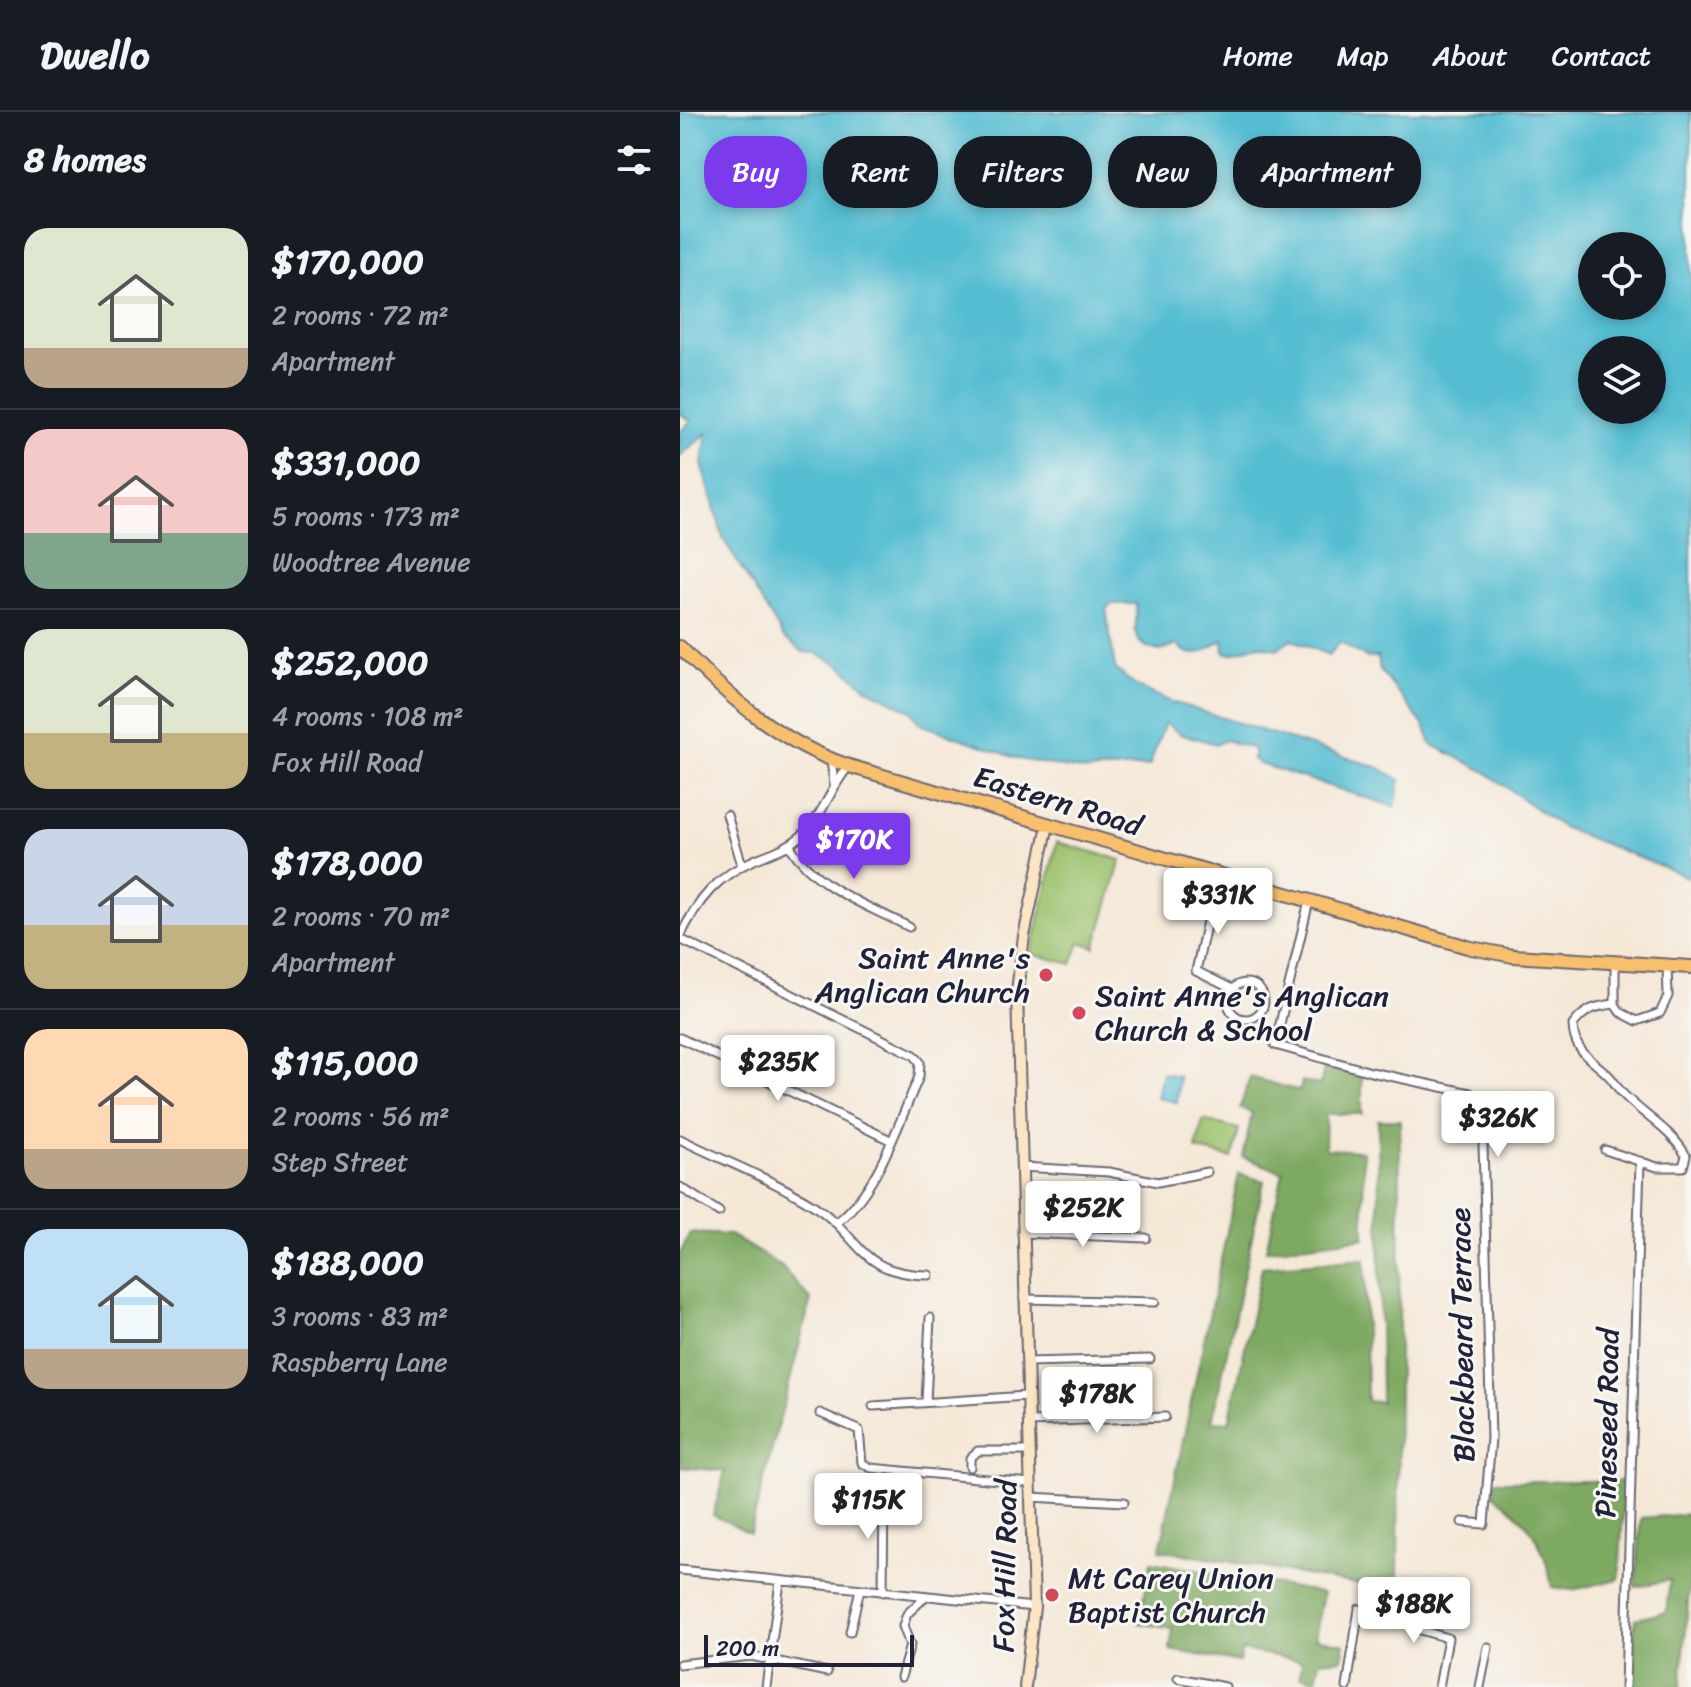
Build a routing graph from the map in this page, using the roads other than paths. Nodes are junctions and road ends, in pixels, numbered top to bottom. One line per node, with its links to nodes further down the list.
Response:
1 (680, 647): 2 (highway, Eastern Road)
2 (831, 760): 3 (highway, Eastern Road); 4 (street)
3 (849, 766): 4 (street); 6 (highway, Eastern Road)
4 (834, 784): 7 (street)
5 (727, 815): 8 (street)
6 (1048, 825): 9 (highway, Eastern Road); 25 (main road, Fox Hill Road)
7 (789, 845): 8 (street); 11 (street)
8 (742, 865): 12 (street)
9 (1217, 876): 10 (highway, Eastern Road); 16 (street)
10 (1309, 901): 13 (highway, Eastern Road); 19 (street, Blackbeard Terrace)
11 (909, 927)
12 (680, 938): 22 (street)
13 (1615, 963): 14 (highway, Eastern Road); 17 (street)
14 (1667, 965): 15 (highway, Eastern Road); 17 (street)
15 (1691, 967)
16 (1232, 989): 18 (street); 18 (street)
17 (1615, 1004): 24 (street)
18 (1264, 1006): 19 (street)
19 (1283, 1009): 50 (street, Blackbeard Terrace)
20 (680, 1038): 22 (street)
21 (680, 1139): 29 (street)
22 (890, 1140): 29 (street)
23 (1605, 1150): 24 (street)
24 (1640, 1161): 72 (street, Pineseed Road)
25 (1021, 1167): 26 (street); 30 (main road, Fox Hill Road)
26 (1207, 1172)
27 (680, 1187): 28 (street)
28 (719, 1212)
29 (836, 1223): 32 (street)
30 (1022, 1233): 31 (street); 33 (main road, Fox Hill Road)
31 (1146, 1238)
32 (929, 1275)
33 (1024, 1299): 34 (street); 37 (main road, Fox Hill Road)
34 (1155, 1302)
35 (930, 1318): 39 (street)
36 (1150, 1359): 37 (street)
37 (1027, 1362): 38 (main road, Fox Hill Road)
38 (1027, 1396): 39 (street); 43 (main road, Fox Hill Road)
39 (926, 1402): 40 (street)
40 (873, 1406)
41 (820, 1413): 46 (street)
42 (1165, 1417): 43 (street)
43 (1029, 1422): 44 (main road, Fox Hill Road)
44 (1030, 1451): 45 (street); 46 (main road, Fox Hill Road)
45 (970, 1467)
46 (1030, 1483): 48 (main road, Fox Hill Road)
47 (884, 1489): 54 (street)
48 (1030, 1497): 49 (street); 56 (main road, Fox Hill Road)
49 (1124, 1502)
50 (1462, 1522)
51 (680, 1570): 52 (street)
52 (780, 1582): 53 (street); 61 (street)
53 (860, 1589): 54 (street); 59 (street)
54 (883, 1592): 55 (street)
55 (926, 1596): 56 (street); 64 (street)
56 (1034, 1607): 67 (main road, Fox Hill Road)
57 (1406, 1607): 70 (street)
58 (1359, 1609): 69 (street)
59 (850, 1632)
60 (1488, 1647): 71 (street)
61 (769, 1658): 62 (street); 63 (street); 66 (street)
62 (680, 1664)
63 (827, 1672)
64 (901, 1677)
65 (1178, 1678): 68 (street)
66 (766, 1687)
67 (1025, 1687)
68 (1225, 1687)
69 (1347, 1687)
70 (1439, 1687)
71 (1480, 1687)
72 (1625, 1687)

